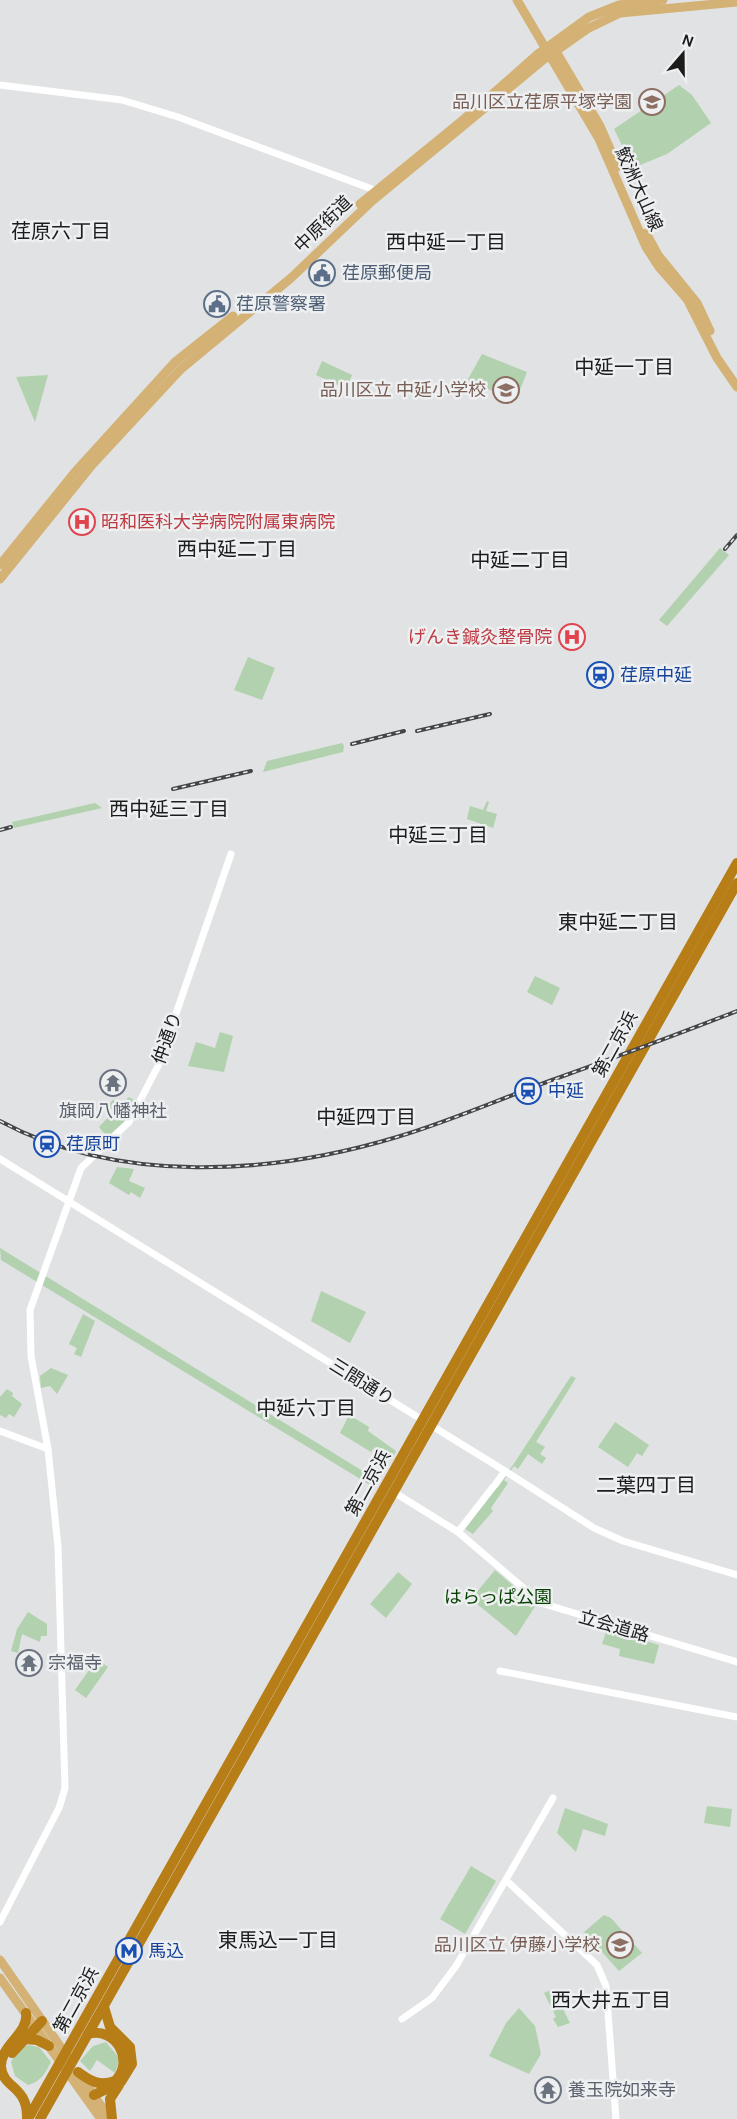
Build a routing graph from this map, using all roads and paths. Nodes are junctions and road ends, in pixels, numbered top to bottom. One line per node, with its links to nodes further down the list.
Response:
1 (518, 0): 5 (main road, 鮫洲大山線)
2 (525, 0): 5 (main road, 鮫洲大山線)
3 (663, 0): 5 (main road, 中原街道)
4 (737, 2): 5 (main road, 中原街道)
5 (551, 49): 7 (main road, 中原街道); 8 (main road, 鮫洲大山線); 9 (main road, 鮫洲大山線)
6 (0, 86): 7 (street)
7 (379, 191): 10 (main road, 中原街道); 11 (main road, 中原街道)
8 (737, 377)
9 (737, 387)
10 (0, 565)
11 (0, 579)
12 (231, 854): 16 (street, 仲通り)
13 (737, 863): 17 (highway, 第二京浜)
14 (737, 883): 17 (highway, 第二京浜)
15 (0, 1159): 16 (street, 三間通り)
16 (68, 1201): 17 (street, 三間通り); 19 (street, 仲通り)
17 (427, 1423): 20 (street, 三間通り); 21 (highway, 第二京浜)
18 (0, 1431): 19 (street)
19 (48, 1449): 30 (street, 仲通り)
20 (505, 1470): 22 (street); 23 (street, 三間通り)
21 (389, 1490): 22 (street, 立会道路); 28 (highway, 第二京浜)
22 (458, 1532): 24 (street, 立会道路)
23 (737, 1575)
24 (737, 1662)
25 (500, 1671): 26 (street)
26 (737, 1716)
27 (553, 1798): 29 (street)
28 (185, 1851): 36 (highway, 第二京浜); 43 (highway, 第二京浜)
29 (506, 1880): 38 (street); 53 (street)
30 (0, 1922)
31 (0, 1954): 34 (main road)
32 (0, 1960): 34 (main road)
33 (0, 1978): 35 (main road)
34 (13, 1978): 39 (main road)
35 (4, 1987): 37 (main road)
36 (104, 2007): 40 (highway, 第二京浜); 46 (highway)
37 (26, 2013): 39 (main road); 41 (highway)
38 (402, 2019)
39 (37, 2025): 41 (highway); 42 (main road); 44 (main road)
40 (88, 2034): 43 (highway, 第二京浜); 44 (highway)
41 (20, 2039): 42 (highway); 47 (highway); 49 (highway)
42 (49, 2046): 51 (main road)
43 (74, 2048): 45 (highway, 第二京浜)
44 (78, 2072): 48 (main road)
45 (58, 2076): 47 (highway, 第二京浜); 50 (highway, 第二京浜)
46 (121, 2082): 48 (highway); 52 (highway)
47 (48, 2084): 49 (highway, 第二京浜)
48 (94, 2095): 52 (main road)
49 (28, 2119)
50 (40, 2119)
51 (101, 2119)
52 (111, 2119)
53 (616, 2119)

